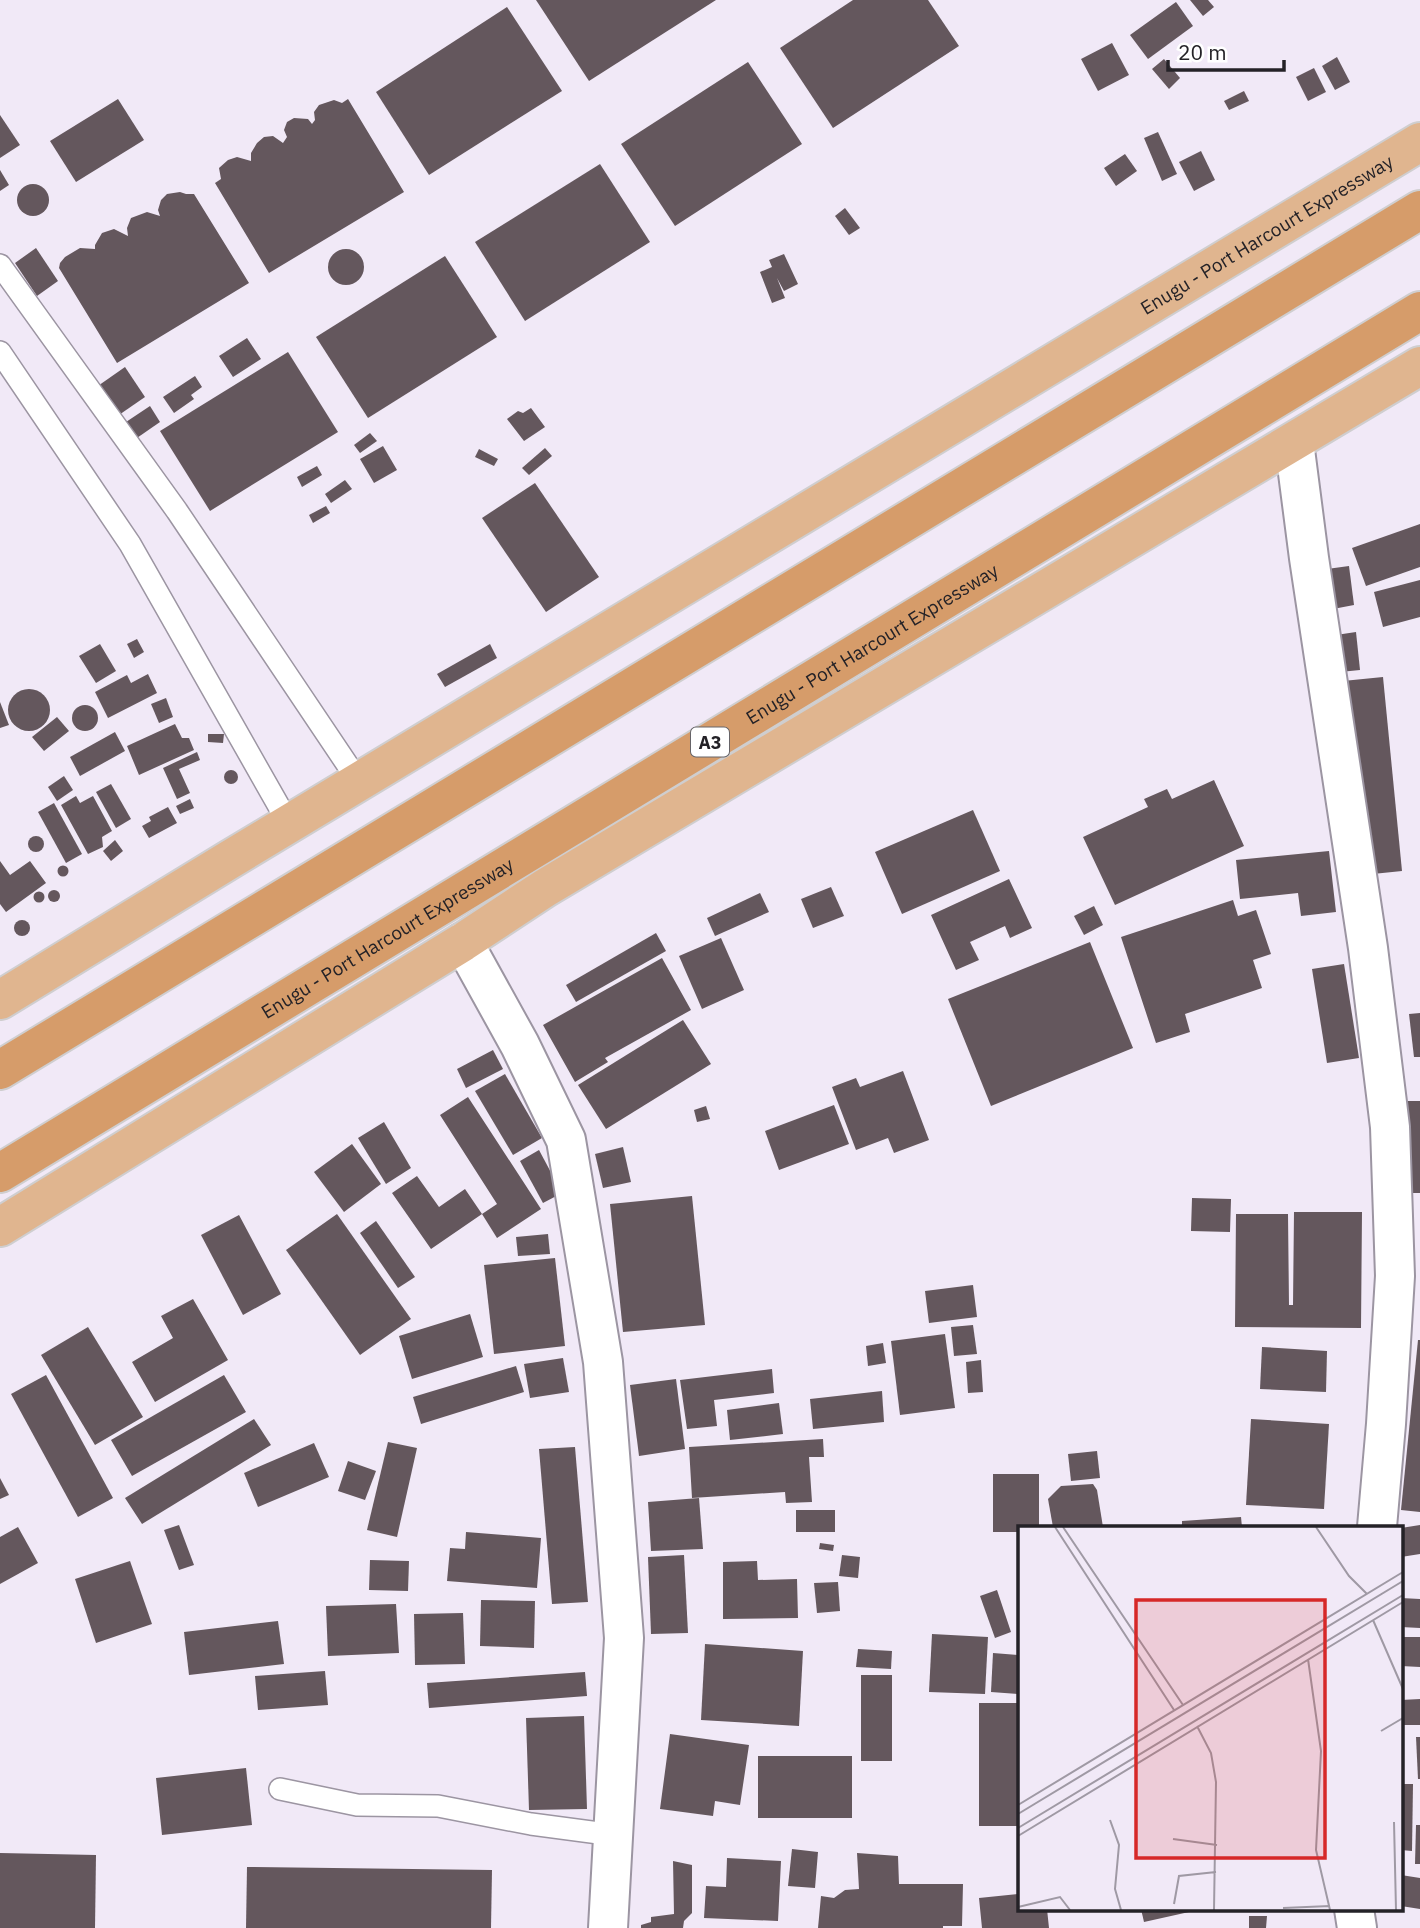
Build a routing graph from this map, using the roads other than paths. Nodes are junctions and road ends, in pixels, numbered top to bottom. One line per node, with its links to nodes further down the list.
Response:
1 (1420, 142): 8 (main road, Enugu - Port Harcourt Expressway)
2 (1420, 210): 12 (highway)
3 (0, 265): 8 (lane)
4 (1420, 311): 13 (highway, Enugu - Port Harcourt Expressway / A3)
5 (0, 352): 9 (lane)
6 (1420, 366): 7 (main road, Enugu - Port Harcourt Expressway / A3)
7 (1294, 442): 10 (main road, Enugu - Port Harcourt Expressway / A3); 15 (street)
8 (359, 782): 9 (main road, Enugu - Port Harcourt Expressway)
9 (289, 824): 11 (main road, Enugu - Port Harcourt Expressway)
10 (463, 942): 14 (main road, Enugu - Port Harcourt Expressway / A3); 17 (street)
11 (0, 1000)
12 (0, 1070)
13 (0, 1173)
14 (0, 1227)
15 (1377, 1526)
16 (279, 1789): 17 (lane)
17 (614, 1835): 19 (street)
18 (1354, 1910): 20 (street)
19 (608, 1928)
20 (1357, 1928)

